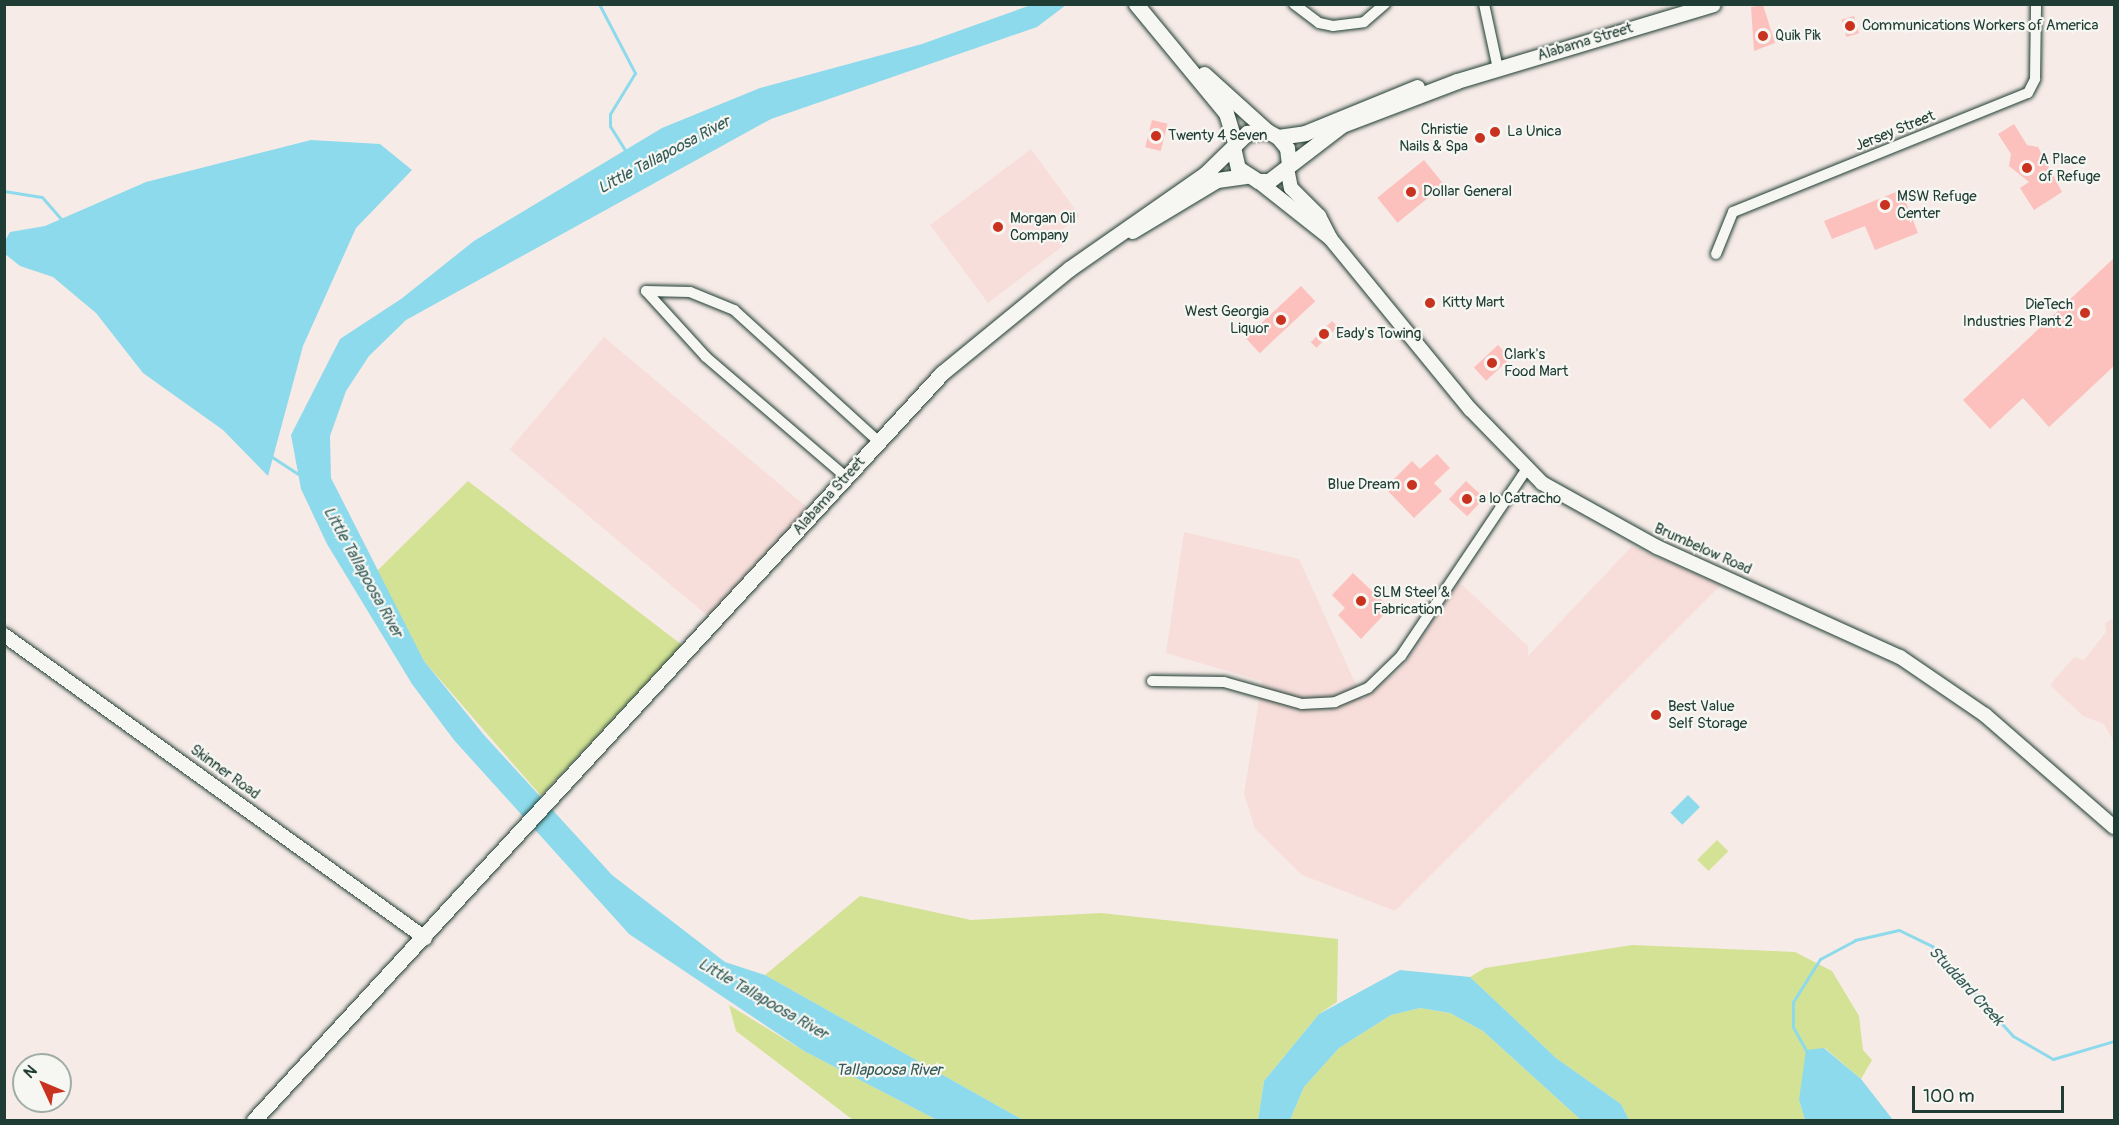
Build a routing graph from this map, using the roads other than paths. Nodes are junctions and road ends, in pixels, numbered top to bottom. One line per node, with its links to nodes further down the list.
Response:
1 (1136, 4): 7 (main road)
2 (1294, 4): 3 (street)
3 (1385, 4)
4 (1484, 4): 8 (street)
5 (1713, 4): 8 (main road, Alabama Street)
6 (2036, 4): 16 (street, Jersey Street)
7 (1162, 36): 10 (main road); 11 (main road)
8 (1498, 69): 9 (main road, Alabama Street)
9 (1457, 81): 10 (main road, Alabama Street); 12 (main road, Alabama Street)
10 (1272, 134): 11 (main road); 12 (main road)
11 (1234, 145): 13 (main road); 15 (main road, Alabama Street)
12 (1288, 166): 13 (main road); 14 (street, Brumbelow Road)
13 (1252, 178): 14 (street, Brumbelow Road); 15 (main road, Alabama Street)
14 (1330, 238): 18 (street, Brumbelow Road)
15 (1113, 240): 17 (main road, Alabama Street)
16 (1716, 254)
17 (879, 442): 19 (main road, Alabama Street); 19 (street)
18 (1526, 470): 21 (street); 22 (street, Brumbelow Road)
19 (846, 477): 23 (main road, Alabama Street)
20 (4, 635): 23 (street, Skinner Road)
21 (1152, 681)
22 (2115, 827)
23 (425, 938): 24 (main road, Alabama Street)
24 (254, 1120)

